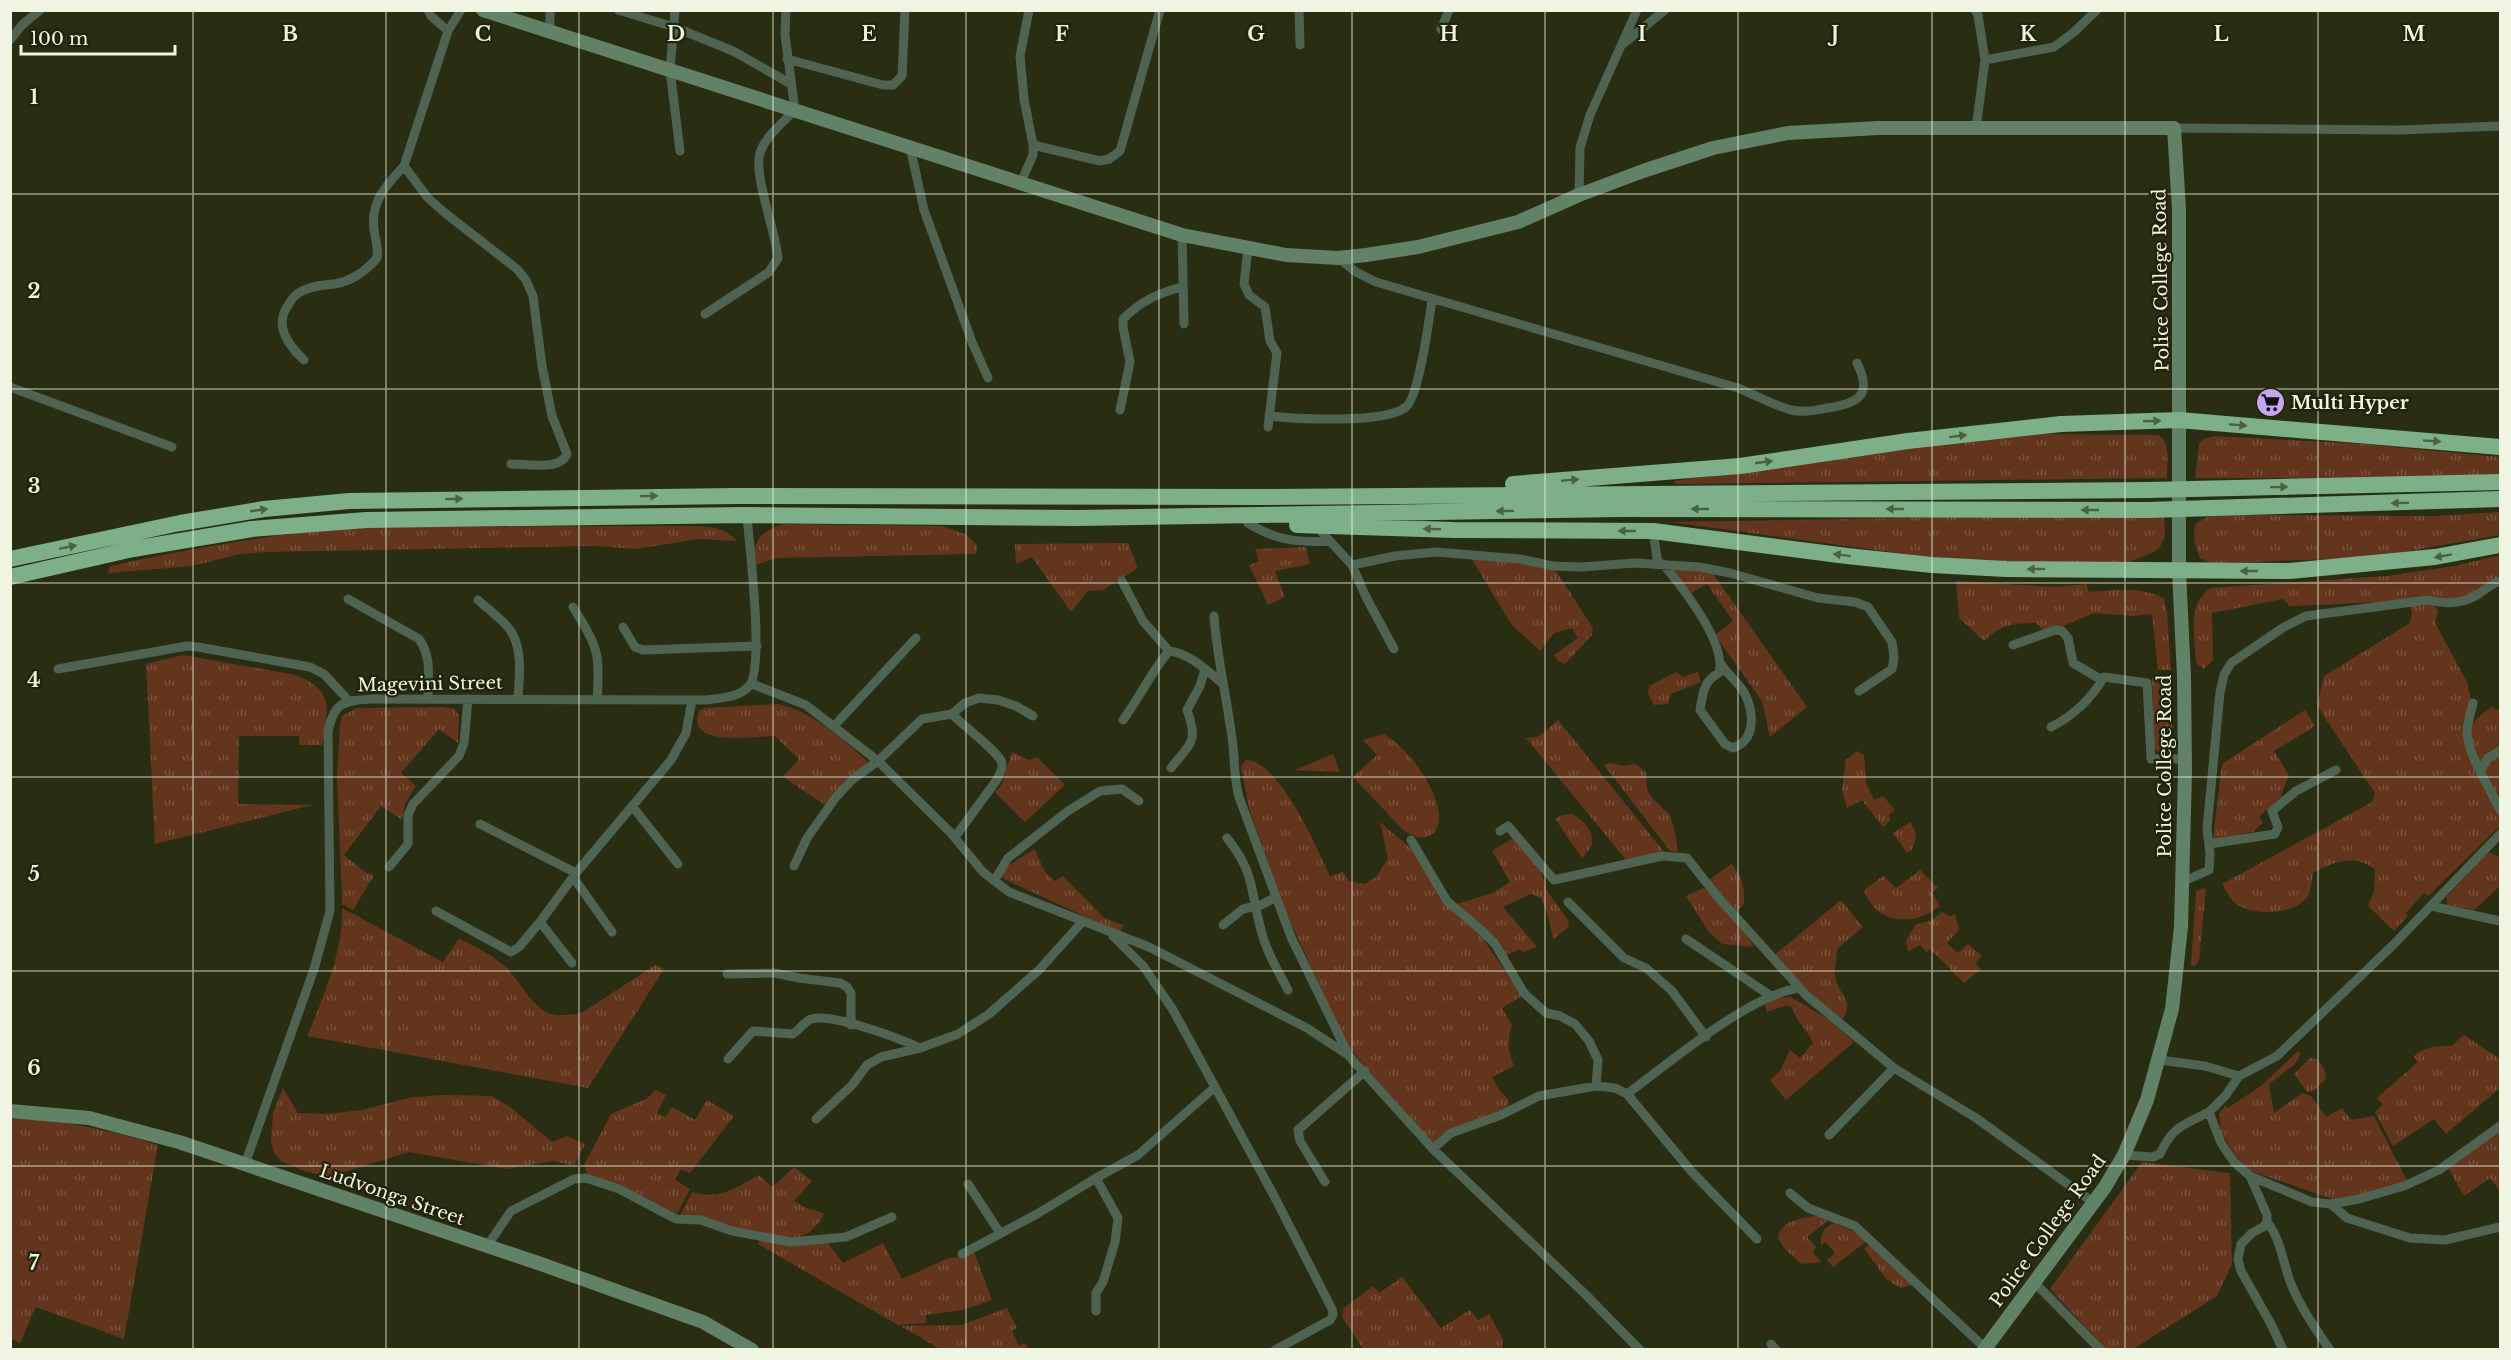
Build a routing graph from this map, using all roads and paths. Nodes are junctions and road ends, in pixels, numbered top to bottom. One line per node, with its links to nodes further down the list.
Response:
1 (40, 10): 22 (street)
2 (428, 10): 20 (street)
3 (460, 10): 20 (street)
4 (483, 10): 21 (street)
5 (550, 10): 21 (street)
6 (618, 10): 18 (street)
7 (675, 10): 18 (street)
8 (786, 10): 25 (street)
9 (905, 10): 25 (street)
10 (1029, 10): 33 (street)
11 (1161, 10): 33 (street)
12 (1299, 10): 23 (street)
13 (1449, 10): 19 (street)
14 (1637, 10): 24 (street)
15 (1665, 10): 24 (street)
16 (1975, 10): 26 (street)
17 (2097, 10): 26 (street)
18 (674, 27): 27 (street); 28 (street)
19 (1441, 29)
20 (448, 31): 36 (street)
21 (550, 32): 27 (street)
22 (10, 40)
23 (1300, 45)
24 (1622, 46): 38 (street)
25 (787, 59): 28 (street)
26 (1985, 60): 32 (street)
27 (670, 70): 29 (street); 35 (street)
28 (791, 84): 29 (street)
29 (795, 110): 34 (street); 44 (street)
30 (2500, 126): 31 (street)
31 (2174, 128): 32 (street); 52 (street, Police College Road)
32 (1976, 129): 38 (street)
33 (1033, 145): 37 (street)
34 (910, 147): 37 (street); 48 (street)
35 (680, 151)
36 (404, 166): 46 (street); 56 (street)
37 (1021, 182): 39 (street)
38 (1579, 195): 41 (street)
39 (1182, 235): 40 (street); 42 (street)
40 (1248, 248): 41 (street); 51 (street)
41 (1338, 258): 43 (street)
42 (1181, 287): 45 (street); 50 (street)
43 (1432, 300): 47 (street); 51 (street)
44 (705, 314)
45 (1184, 324)
46 (304, 360)
47 (1857, 363)
48 (988, 378)
49 (10, 387): 54 (street)
50 (1120, 410)
51 (1269, 416): 53 (street)
52 (2179, 420): 55 (highway, one-way to 55); 58 (highway, one-way to 52); 70 (street, Police College Road)
53 (1268, 427)
54 (172, 447)
55 (2500, 447)
56 (511, 464)
57 (2500, 482): 58 (highway, one-way to 57)
58 (1260, 497): 67 (highway, one-way to 58)
59 (2500, 499): 61 (highway, one-way to 61)
60 (747, 515): 61 (highway); 71 (highway); 81 (street)
61 (1077, 518): 62 (highway)
62 (1248, 524): 63 (highway); 65 (street)
63 (1316, 525): 64 (highway, one-way to 63); 65 (street)
64 (1653, 531): 68 (street); 70 (highway, one-way to 64)
65 (1330, 541): 69 (street)
66 (2500, 545): 70 (highway, one-way to 70)
67 (10, 559)
68 (1661, 564): 69 (street); 84 (street); 90 (street)
69 (1352, 565): 82 (street)
70 (2179, 571): 104 (street, Police College Road)
71 (10, 577)
72 (2500, 581): 118 (street)
73 (1122, 582): 83 (street)
74 (348, 598): 91 (street)
75 (478, 600): 93 (street)
76 (573, 607): 94 (street)
77 (1214, 616): 88 (street)
78 (623, 627): 81 (street)
79 (916, 638): 101 (street)
80 (2013, 645): 87 (street)
81 (757, 646): 89 (street)
82 (1394, 649)
83 (1169, 651): 86 (street); 100 (street)
84 (1721, 664): 84 (street)
85 (58, 669): 96 (street)
86 (1205, 669): 88 (street); 106 (street)
87 (2102, 680): 102 (street); 104 (street)
88 (1222, 683): 125 (street)
89 (752, 684): 95 (street, Magevini Street); 101 (street)
90 (1859, 691)
91 (428, 699): 92 (street, Magevini Street); 96 (street, Magevini Street)
92 (468, 699): 93 (street, Magevini Street); 121 (street)
93 (518, 699): 94 (street, Magevini Street)
94 (597, 700): 95 (street, Magevini Street)
95 (693, 700): 110 (street)
96 (350, 701): 161 (street, Magevini Street)
97 (2473, 703): 108 (street)
98 (952, 714): 99 (street); 105 (street); 115 (street)
99 (1033, 716)
100 (1123, 720)
101 (834, 726): 105 (street)
102 (2051, 727)
103 (2500, 751): 108 (street)
104 (2185, 759): 124 (street, Police College Road)
105 (878, 761): 115 (street); 120 (street)
106 (1171, 768)
107 (2336, 770): 118 (street)
108 (2481, 770): 111 (street)
109 (1139, 801): 123 (street)
110 (632, 806): 119 (street); 122 (street)
111 (2500, 810)
112 (480, 824): 122 (street)
113 (1500, 831): 139 (street)
114 (2500, 834): 128 (street)
115 (955, 837): 123 (street)
116 (1227, 838): 127 (street)
117 (1411, 840): 151 (street)
118 (2209, 844): 124 (street)
119 (678, 864)
120 (794, 866)
121 (389, 867)
122 (575, 875): 132 (street); 134 (street)
123 (994, 881): 130 (street)
124 (2182, 882): 147 (street, Police College Road)
125 (1276, 897): 127 (street); 145 (street)
126 (1568, 902): 143 (street)
127 (1256, 906): 133 (street); 140 (street)
128 (2431, 906): 131 (street); 150 (street)
129 (436, 911): 132 (street)
130 (1083, 921): 135 (street); 144 (street)
131 (2500, 921)
132 (540, 922): 137 (street)
133 (1223, 925)
134 (612, 932)
135 (1111, 934): 145 (street); 152 (street)
136 (1686, 939): 141 (street)
137 (572, 963)
138 (727, 974): 142 (street)
139 (1799, 988): 141 (street); 148 (street)
140 (1288, 990)
141 (1771, 996): 143 (street)
142 (851, 1025): 144 (street); 146 (street)
143 (1706, 1037): 153 (street)
144 (920, 1048): 156 (street)
145 (1348, 1055): 149 (street)
146 (728, 1059)
147 (2160, 1060): 150 (street); 160 (street, Police College Road)
148 (1894, 1068): 158 (street); 167 (street)
149 (1365, 1071): 159 (street); 164 (street)
150 (2239, 1076): 155 (street)
151 (1596, 1086): 153 (street); 159 (street)
152 (1215, 1087): 163 (street); 180 (street)
153 (1627, 1094): 173 (street)
154 (10, 1111): 161 (street, Ludvonga Street)
155 (2209, 1112): 160 (street); 162 (street)
156 (816, 1119)
157 (2500, 1126): 168 (street)
158 (1829, 1135)
159 (1433, 1149): 181 (street)
160 (2124, 1155): 167 (street, Police College Road)
161 (245, 1164): 174 (street, Ludvonga Street)
162 (2250, 1176): 168 (street); 170 (street)
163 (1096, 1178): 172 (street); 177 (street)
164 (1324, 1182)
165 (968, 1184): 172 (street)
166 (1790, 1192): 178 (street)
167 (2094, 1203): 176 (street, Police College Road)
168 (2331, 1204): 171 (street)
169 (892, 1217): 174 (street)
170 (2267, 1222): 183 (street); 184 (street)
171 (2500, 1227)
172 (1000, 1233): 175 (street)
173 (1757, 1239)
174 (487, 1246): 179 (street, Ludvonga Street)
175 (962, 1254)
176 (2034, 1282): 178 (street, Police College Road); 182 (street)
177 (1096, 1311)
178 (1984, 1349)
179 (752, 1350)
180 (1275, 1350)
181 (1640, 1350)
182 (2101, 1350)
183 (2283, 1350)
184 (2330, 1350)

